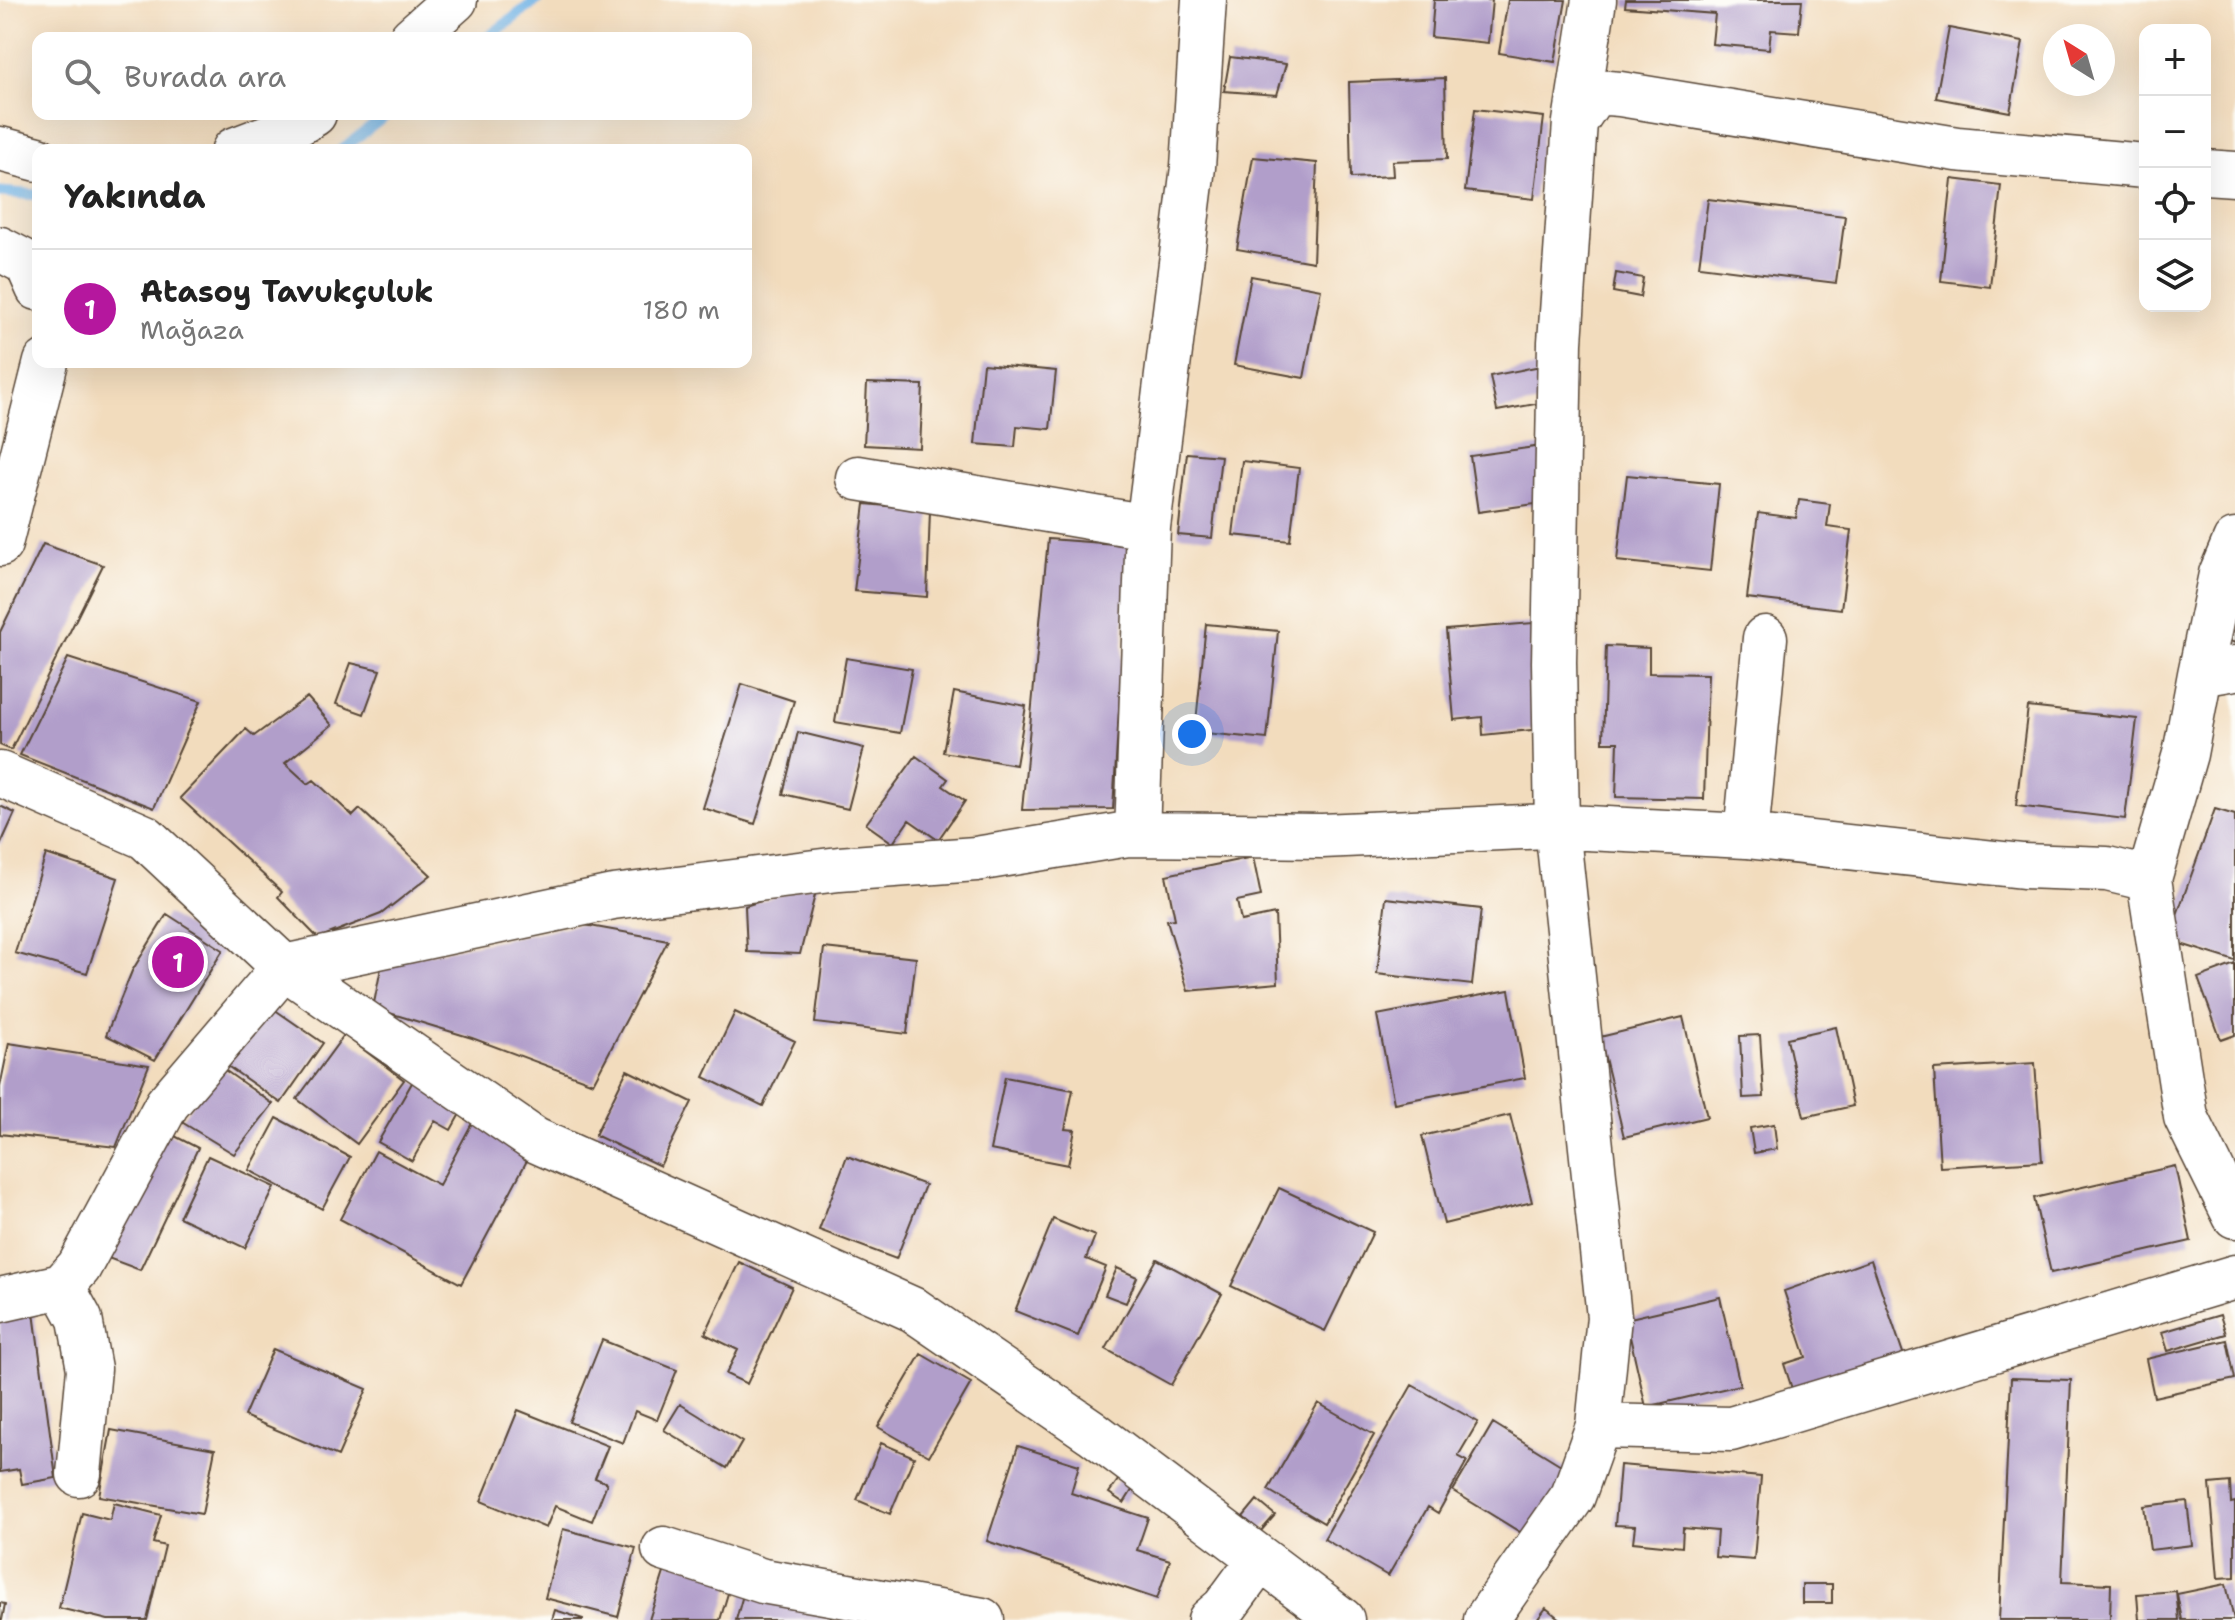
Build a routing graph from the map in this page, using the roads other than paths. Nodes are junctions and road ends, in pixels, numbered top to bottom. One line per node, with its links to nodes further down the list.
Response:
1 (455, 0): 4 (street)
2 (1204, 0): 17 (street)
3 (1594, 0): 6 (street)
4 (419, 32)
5 (304, 120): 7 (street)
6 (1575, 122): 10 (street); 23 (street)
7 (250, 144)
8 (0, 149): 9 (street)
9 (32, 157)
10 (2139, 165)
11 (2211, 172): 12 (street)
12 (2235, 174)
13 (0, 249): 14 (street)
14 (32, 274)
15 (44, 368): 19 (street)
16 (858, 478): 17 (street)
17 (1148, 527): 24 (street)
18 (2235, 541): 21 (street)
19 (0, 544)
20 (1765, 638): 25 (street)
21 (2218, 671): 26 (street)
22 (0, 774): 27 (street)
23 (1557, 826): 24 (street); 25 (street); 32 (street)
24 (1137, 834): 27 (street)
25 (1746, 836): 26 (street)
26 (2149, 879): 28 (street)
27 (284, 967): 30 (street); 35 (street)
28 (2235, 1216)
29 (2235, 1277): 32 (street)
30 (62, 1286): 31 (street); 33 (street)
31 (0, 1300)
32 (1598, 1426): 39 (street)
33 (79, 1474)
34 (664, 1549): 36 (street)
35 (1260, 1559): 37 (street); 38 (street)
36 (982, 1620)
37 (1210, 1620)
38 (1342, 1620)
39 (1486, 1620)

